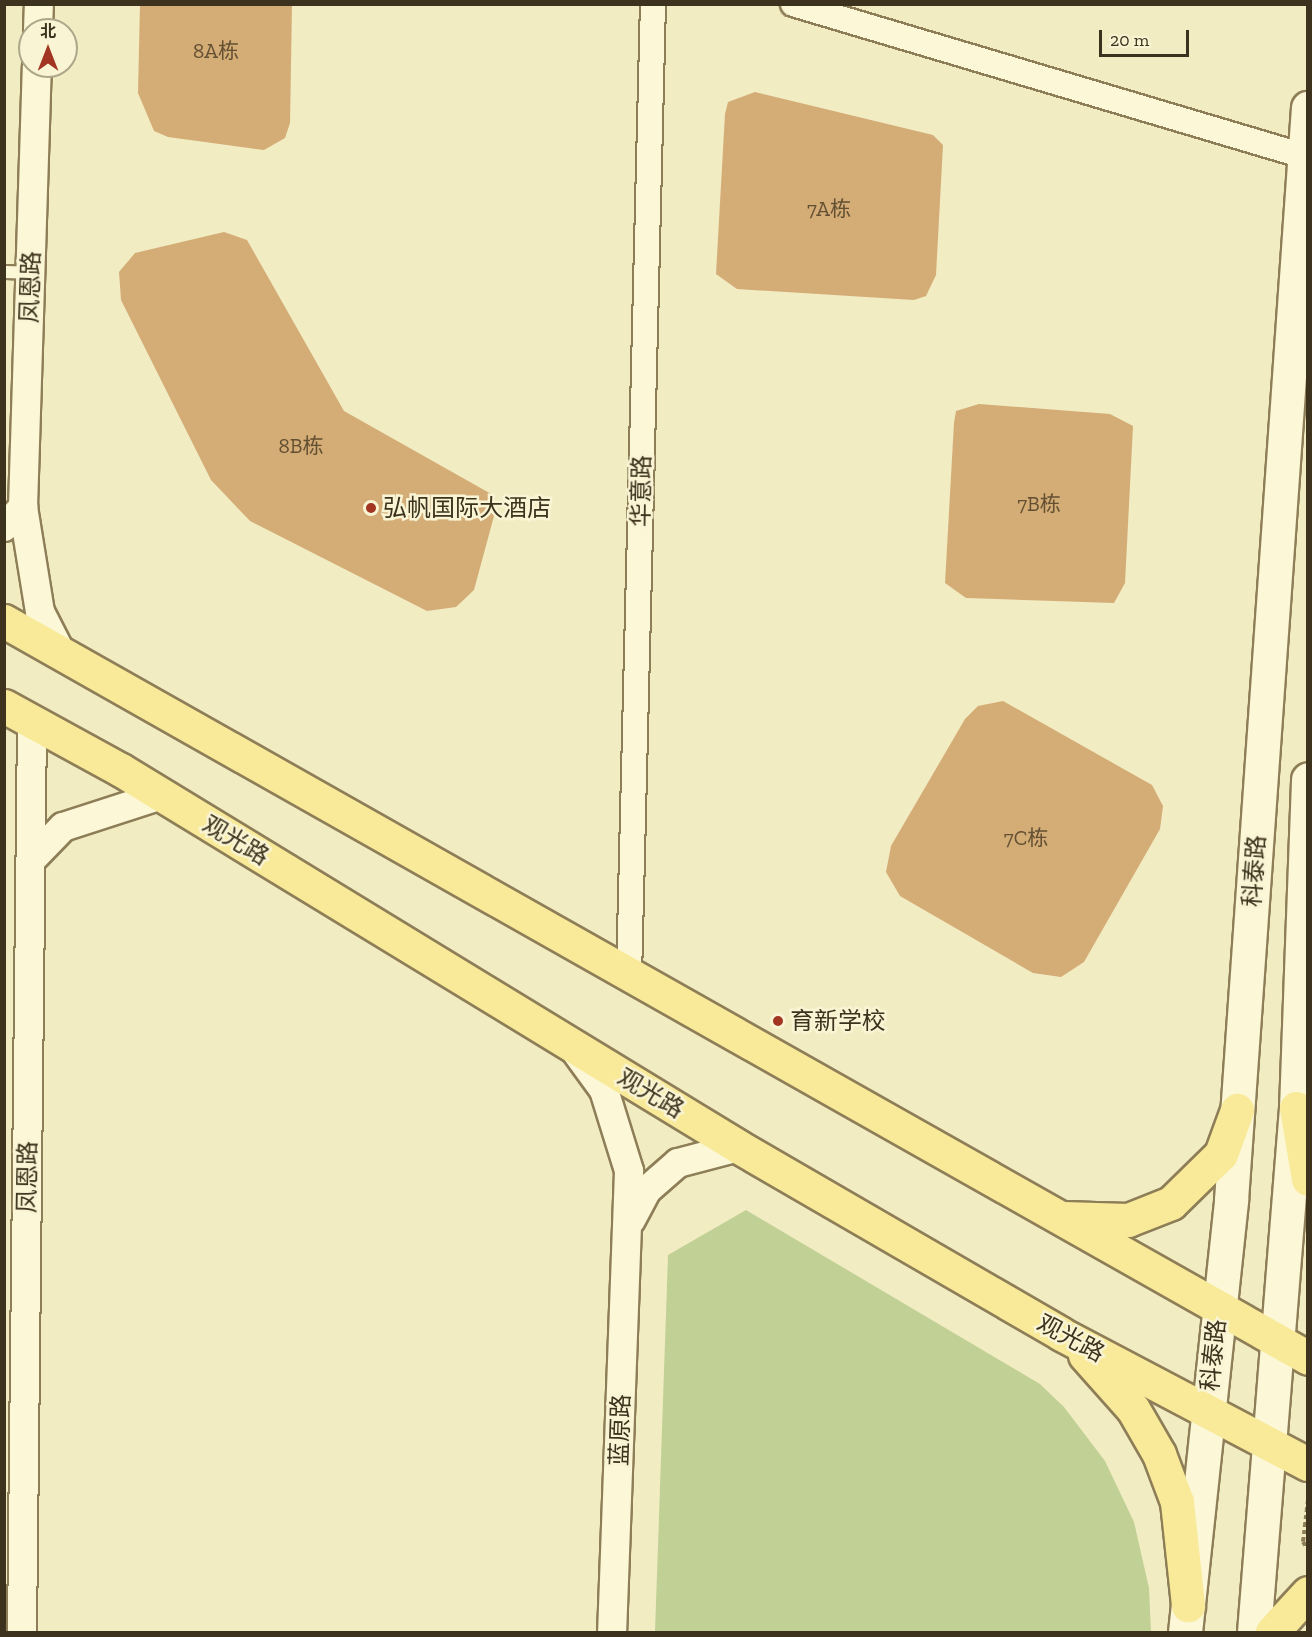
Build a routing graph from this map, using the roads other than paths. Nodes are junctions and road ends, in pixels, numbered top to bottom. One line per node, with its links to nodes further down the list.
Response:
1 (653, 4): 14 (street, 华意路)
2 (793, 4): 5 (street)
3 (36, 78): 6 (street, 凤恩路)
4 (1308, 108): 5 (main road, 科泰路)
5 (1306, 157): 17 (main road, 科泰路)
6 (18, 273): 7 (street, 凤恩路)
7 (14, 517): 9 (street, 凤恩路)
8 (4, 621): 9 (main road)
9 (61, 653): 14 (main road)
10 (18, 713): 12 (main road, 观光路); 13 (street, 凤恩路)
11 (1308, 779): 16 (main road, 科泰路)
12 (162, 795): 13 (street); 15 (main road, 观光路)
13 (31, 860): 31 (street, 凤恩路)
14 (629, 977): 20 (main road)
15 (571, 1044): 18 (main road, 观光路); 21 (street, 蓝原路)
16 (1296, 1108): 19 (main road); 24 (main road, 科泰路)
17 (1237, 1110): 20 (main road); 22 (main road, 科泰路)
18 (739, 1147): 21 (street); 23 (main road, 观光路)
19 (1308, 1179)
20 (1037, 1209): 22 (main road)
21 (628, 1227): 32 (street, 蓝原路)
22 (1218, 1309): 24 (main road); 26 (main road, 科泰路)
23 (1061, 1334): 26 (main road, 观光路); 30 (main road)
24 (1277, 1342): 25 (main road); 27 (main road, 科泰路)
25 (1308, 1358)
26 (1207, 1411): 27 (main road, 观光路); 30 (main road, 科泰路)
27 (1270, 1444): 28 (main road, 观光路); 33 (main road, 科泰路)
28 (1308, 1464)
29 (1308, 1593): 34 (main road)
30 (1187, 1619)
31 (22, 1632)
32 (612, 1632)
33 (1254, 1632)
34 (1272, 1632)

